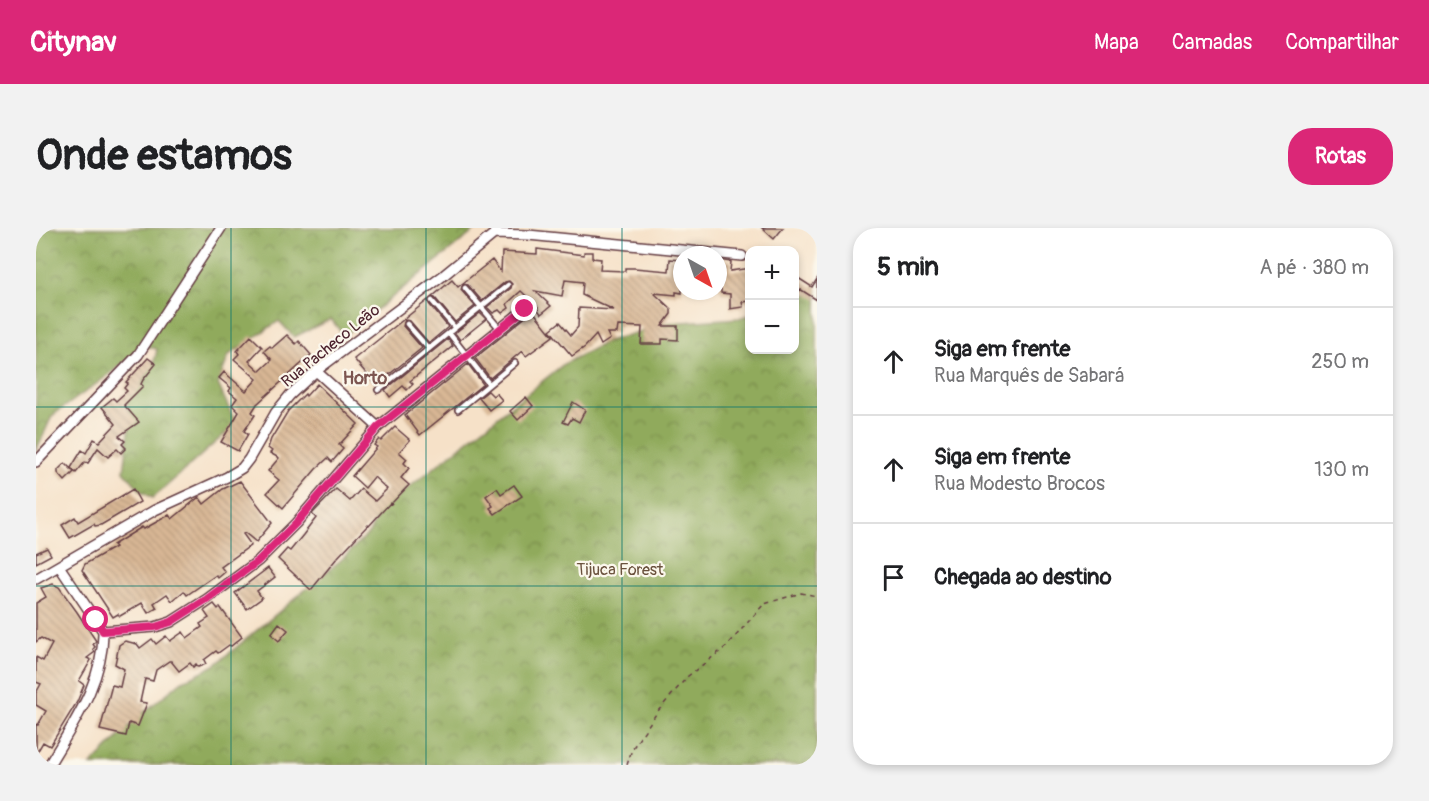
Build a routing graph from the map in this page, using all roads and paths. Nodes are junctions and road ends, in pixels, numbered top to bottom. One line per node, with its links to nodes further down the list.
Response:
1 (221, 228): 21 (street)
2 (495, 231): 3 (street); 16 (street, Rua Pacheco Leão)
3 (742, 255)
4 (508, 285): 7 (lane)
5 (465, 288): 7 (lane)
6 (432, 301): 10 (lane)
7 (481, 307): 10 (lane); 11 (lane)
8 (525, 309): 11 (street)
9 (407, 324): 13 (lane)
10 (455, 328): 12 (lane)
11 (500, 329): 14 (street)
12 (448, 333): 13 (lane); 14 (lane)
13 (429, 349): 18 (lane)
14 (466, 356): 17 (lane); 20 (street)
15 (515, 363): 17 (lane)
16 (316, 371): 20 (street); 22 (street, Rua Pacheco Leão)
17 (489, 384): 19 (lane)
18 (378, 390)
19 (458, 410)
20 (378, 427): 25 (street)
21 (36, 462)
22 (59, 566): 23 (street, Rua Pacheco Leão); 25 (street)
23 (36, 579)
24 (817, 596): 27 (path)
25 (103, 631): 26 (street)
26 (49, 765)
27 (627, 765)

